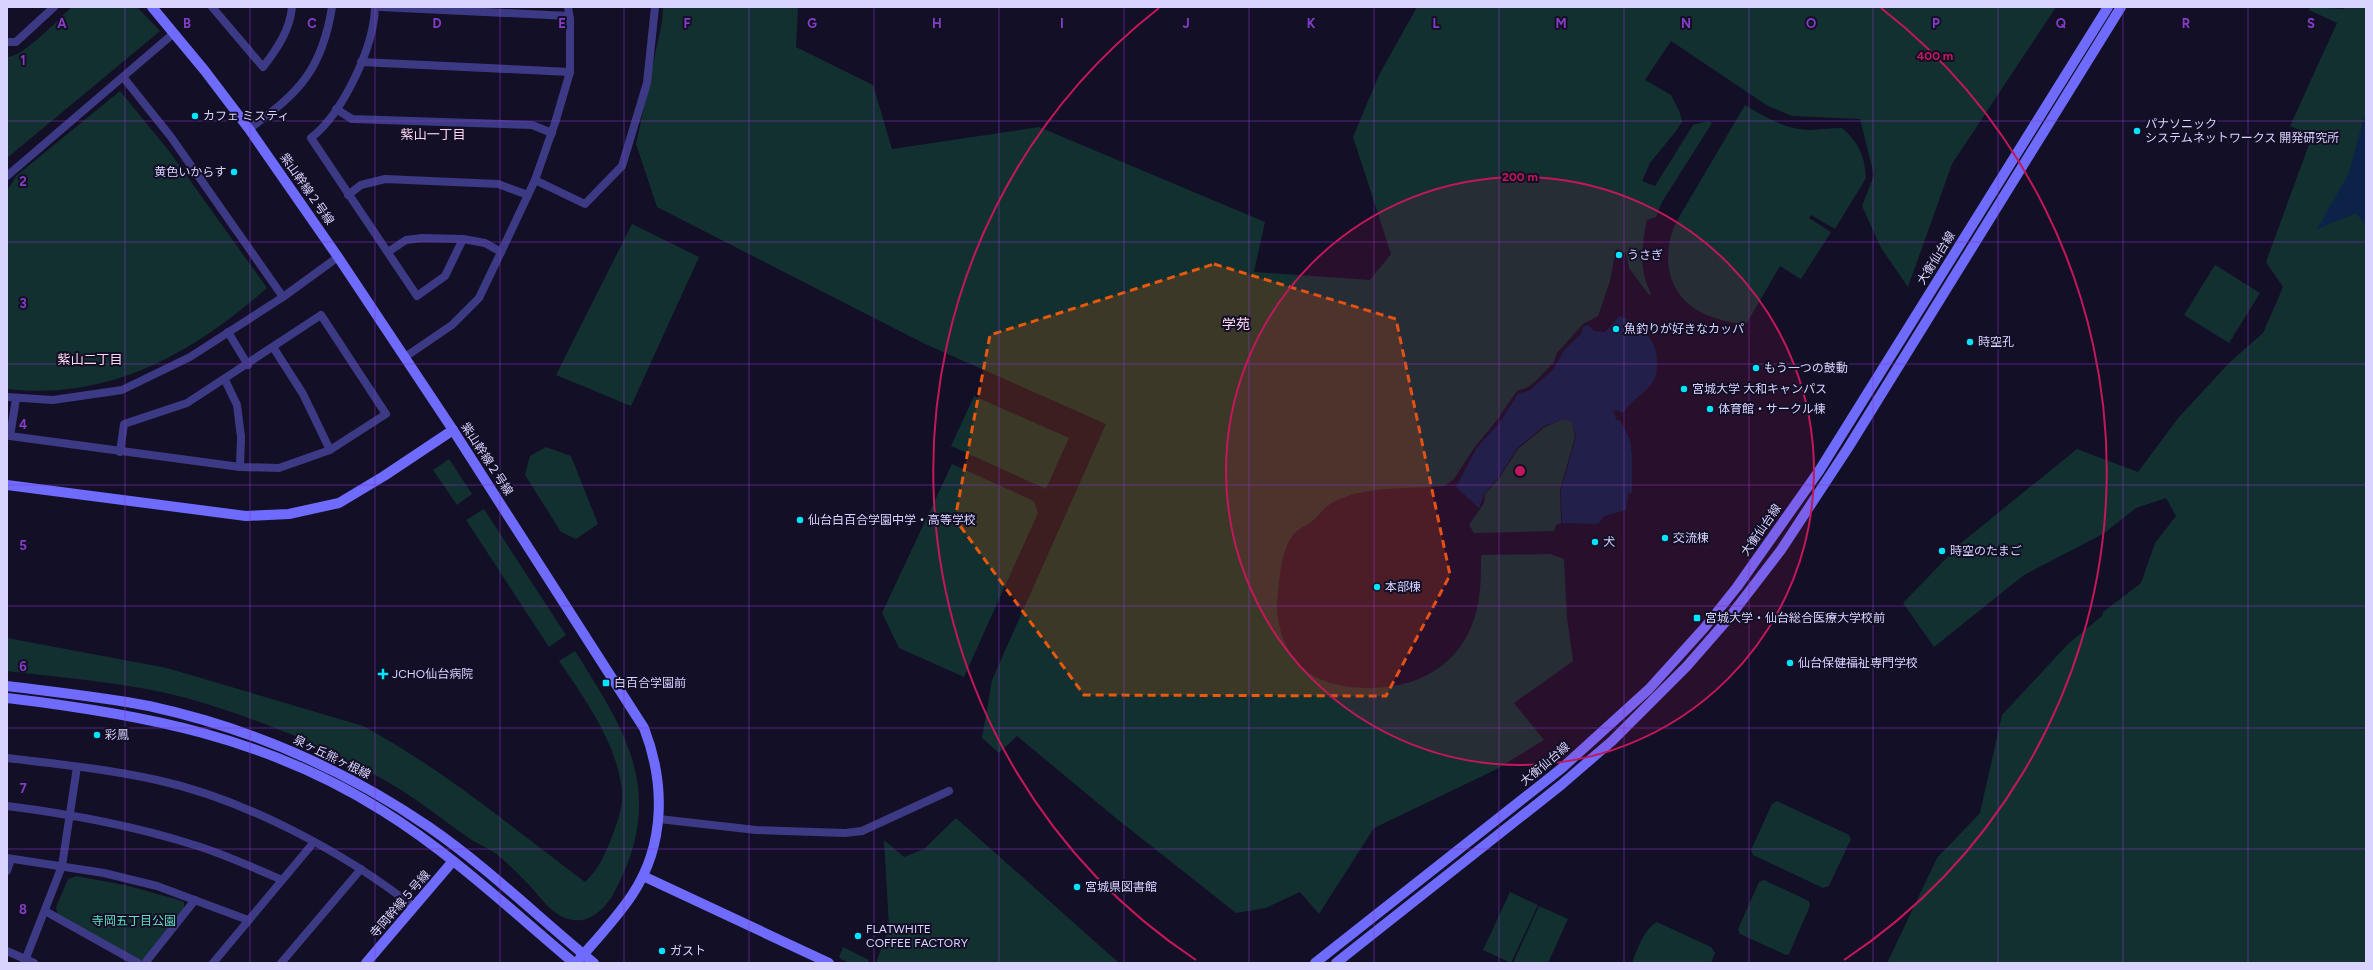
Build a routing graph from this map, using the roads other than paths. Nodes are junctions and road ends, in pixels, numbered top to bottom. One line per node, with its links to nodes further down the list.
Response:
1 (54, 7): 14 (street)
2 (152, 7): 13 (main road, 紫山幹線２号線)
3 (212, 7): 4 (street)
4 (292, 7)
5 (332, 7): 19 (street)
6 (375, 7): 15 (street)
7 (381, 7): 12 (street)
8 (568, 7): 12 (street)
9 (656, 7): 22 (street)
10 (2108, 7): 62 (main road, 大衡仙台線)
11 (2121, 7): 66 (main road)
12 (569, 16): 16 (street)
13 (174, 33): 17 (street); 19 (main road, 紫山幹線２号線)
14 (7, 42)
15 (361, 62): 16 (street); 18 (street)
16 (570, 72): 20 (street)
17 (123, 77): 21 (street); 29 (street)
18 (336, 109): 20 (street); 23 (street)
19 (249, 129): 28 (main road, 紫山幹線２号線)
20 (552, 133): 22 (street)
21 (7, 176)
22 (535, 180): 24 (street)
23 (348, 195): 24 (street); 26 (street)
24 (528, 195): 27 (street)
25 (463, 239): 26 (street); 26 (street); 27 (street)
26 (388, 252)
27 (501, 252): 32 (street)
28 (338, 257): 29 (street); 32 (main road, 紫山幹線２号線)
29 (283, 297): 30 (street)
30 (228, 332): 33 (street); 36 (street)
31 (273, 347): 33 (street); 38 (street); 38 (street)
32 (405, 357): 37 (main road, 紫山幹線２号線)
33 (248, 364): 34 (street)
34 (225, 380): 39 (street); 40 (street)
35 (7, 398): 36 (street)
36 (16, 399): 39 (street)
37 (453, 430): 41 (main road); 49 (main road, 紫山幹線２号線)
38 (330, 450): 40 (street)
39 (120, 452): 40 (street)
40 (240, 467)
41 (7, 485)
42 (7, 686): 64 (main road, 泉ヶ丘熊ヶ根線)
43 (7, 698): 52 (main road, 泉ヶ丘熊ヶ根線)
44 (7, 758): 45 (street)
45 (77, 767): 48 (street); 50 (street)
46 (950, 791): 49 (street)
47 (7, 806): 48 (street)
48 (71, 814): 53 (street); 57 (street)
49 (659, 819): 56 (main road, 紫山幹線２号線)
50 (314, 842): 54 (street); 57 (street)
51 (9, 859): 53 (street); 55 (street)
52 (453, 861): 59 (main road, 寺岡幹線５号線); 73 (main road, 泉ヶ丘熊ヶ根線)
53 (62, 866): 58 (street); 60 (street)
54 (361, 869): 59 (street); 71 (street)
55 (7, 871)
56 (643, 876): 64 (main road, 紫山幹線２号線); 75 (main road)
57 (282, 880): 61 (street)
58 (195, 900): 61 (street); 69 (street)
59 (414, 907): 72 (main road, 寺岡幹線５号線)
60 (45, 911): 65 (street); 68 (street)
61 (248, 920): 70 (street)
62 (1332, 948): 66 (street); 76 (main road, 大衡仙台線)
63 (7, 951): 65 (street)
64 (583, 954): 73 (main road, 紫山幹線２号線); 74 (main road, 泉ヶ丘熊ヶ根線)
65 (25, 961): 67 (street)
66 (1338, 961)
67 (34, 963)
68 (138, 963)
69 (144, 963)
70 (213, 963)
71 (281, 963)
72 (366, 963)
73 (575, 963)
74 (594, 963)
75 (829, 963)
76 (1315, 963)

